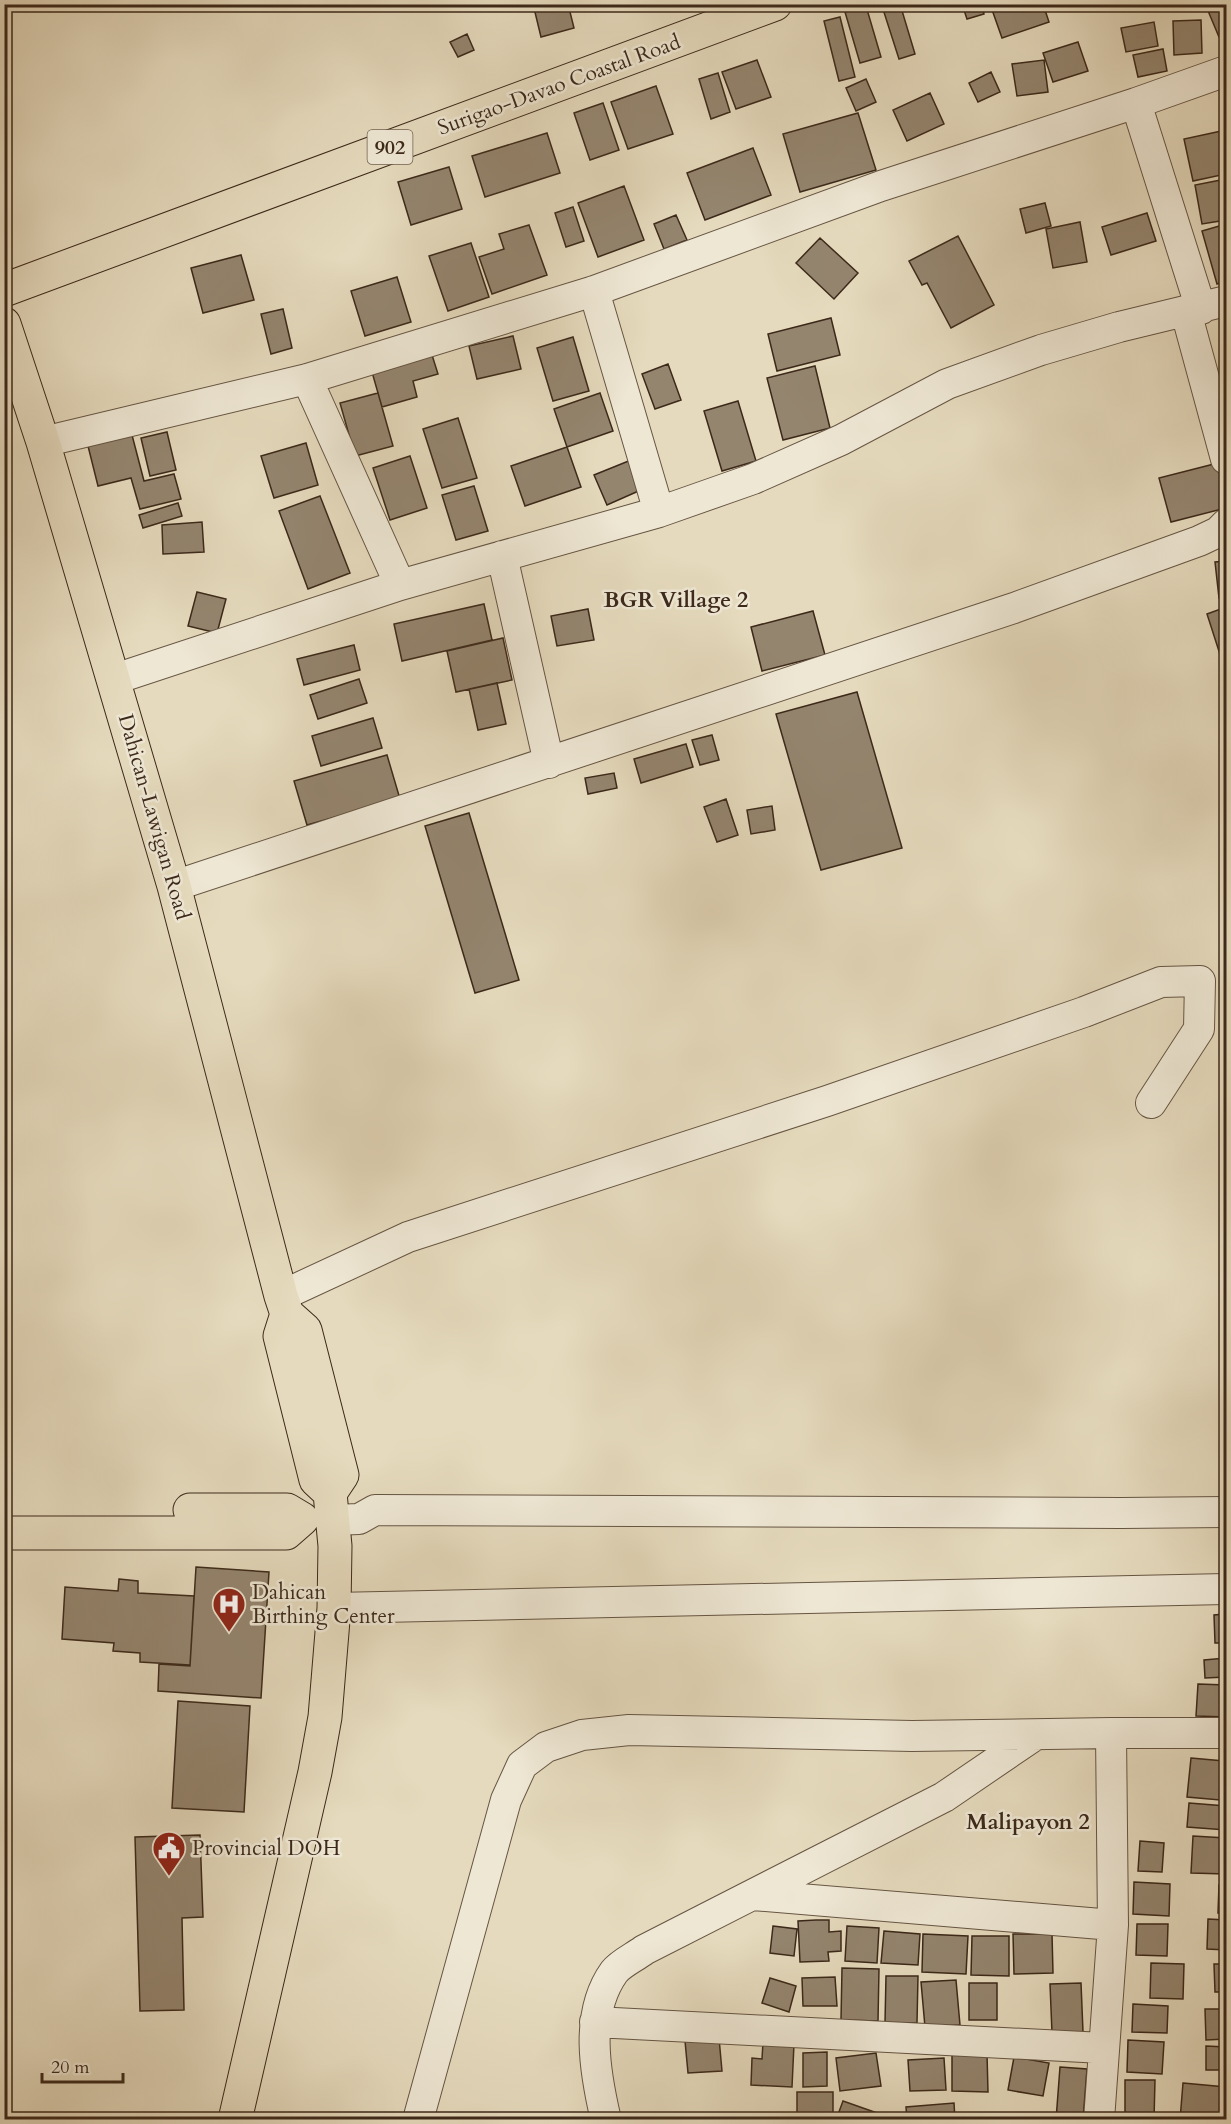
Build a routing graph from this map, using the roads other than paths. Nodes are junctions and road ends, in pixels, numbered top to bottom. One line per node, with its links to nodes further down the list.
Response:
1 (775, 4): 4 (main road, Surigao-Davao Coastal Road / 902)
2 (1227, 70): 3 (street)
3 (1136, 103): 5 (street); 6 (street)
4 (4, 290)
5 (594, 291): 8 (street); 11 (street)
6 (1204, 307): 10 (street); 11 (street)
7 (4, 324): 9 (main road, Dahican-Lawigan Road)
8 (307, 379): 9 (street); 14 (street)
9 (43, 442): 15 (main road, Dahican-Lawigan Road)
10 (1227, 459)
11 (659, 512): 13 (street)
12 (1227, 524): 16 (street)
13 (502, 556): 14 (street); 16 (street)
14 (400, 585): 15 (street)
15 (115, 679): 17 (main road, Dahican-Lawigan Road)
16 (549, 763): 17 (street)
17 (174, 886): 19 (main road, Dahican-Lawigan Road)
18 (1151, 1103): 19 (street)
19 (284, 1305): 22 (main road, Dahican-Lawigan Road)
20 (4, 1511): 22 (main road)
21 (1227, 1512): 22 (street)
22 (331, 1513): 23 (street); 24 (main road); 26 (main road)
23 (1227, 1528)
24 (4, 1533)
25 (1227, 1589): 26 (street)
26 (334, 1608): 34 (main road)
27 (1111, 1732): 28 (street); 29 (street); 31 (street)
28 (1227, 1733)
29 (1035, 1735): 30 (street); 35 (street)
30 (753, 1894): 31 (street); 32 (street)
31 (1113, 1925): 33 (street)
32 (595, 2022): 33 (street); 36 (street)
33 (1103, 2048): 37 (street)
34 (235, 2120)
35 (418, 2120)
36 (606, 2120)
37 (1099, 2120)

